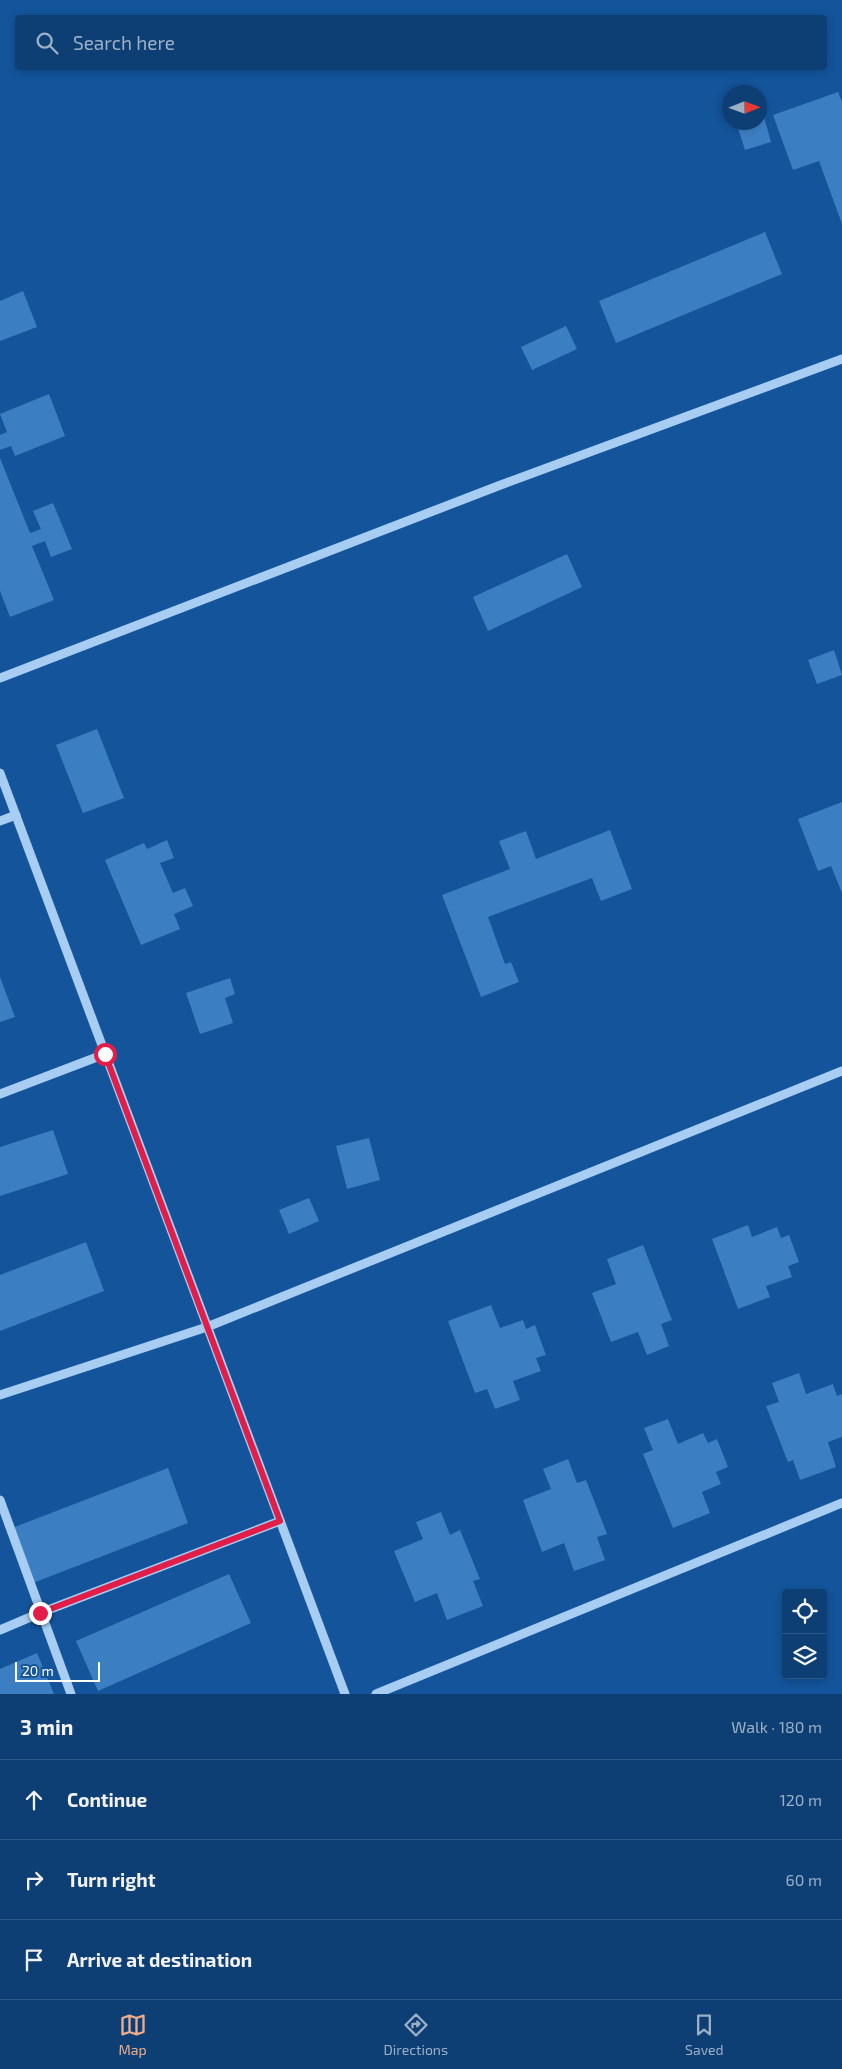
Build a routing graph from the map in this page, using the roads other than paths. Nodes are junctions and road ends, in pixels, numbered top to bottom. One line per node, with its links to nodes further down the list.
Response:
1 (842, 360): 2 (street)
2 (0, 678)
3 (0, 773): 4 (street)
4 (16, 815): 5 (street); 6 (street)
5 (0, 821)
6 (105, 1054): 8 (street); 9 (street)
7 (842, 1070): 9 (street)
8 (0, 1094)
9 (207, 1327): 10 (street); 13 (street)
10 (0, 1395)
11 (0, 1500): 14 (street)
12 (842, 1503): 18 (street)
13 (280, 1521): 14 (street); 17 (street)
14 (40, 1613): 15 (street); 16 (street)
15 (0, 1630)
16 (71, 1694)
17 (346, 1694)
18 (376, 1694)

